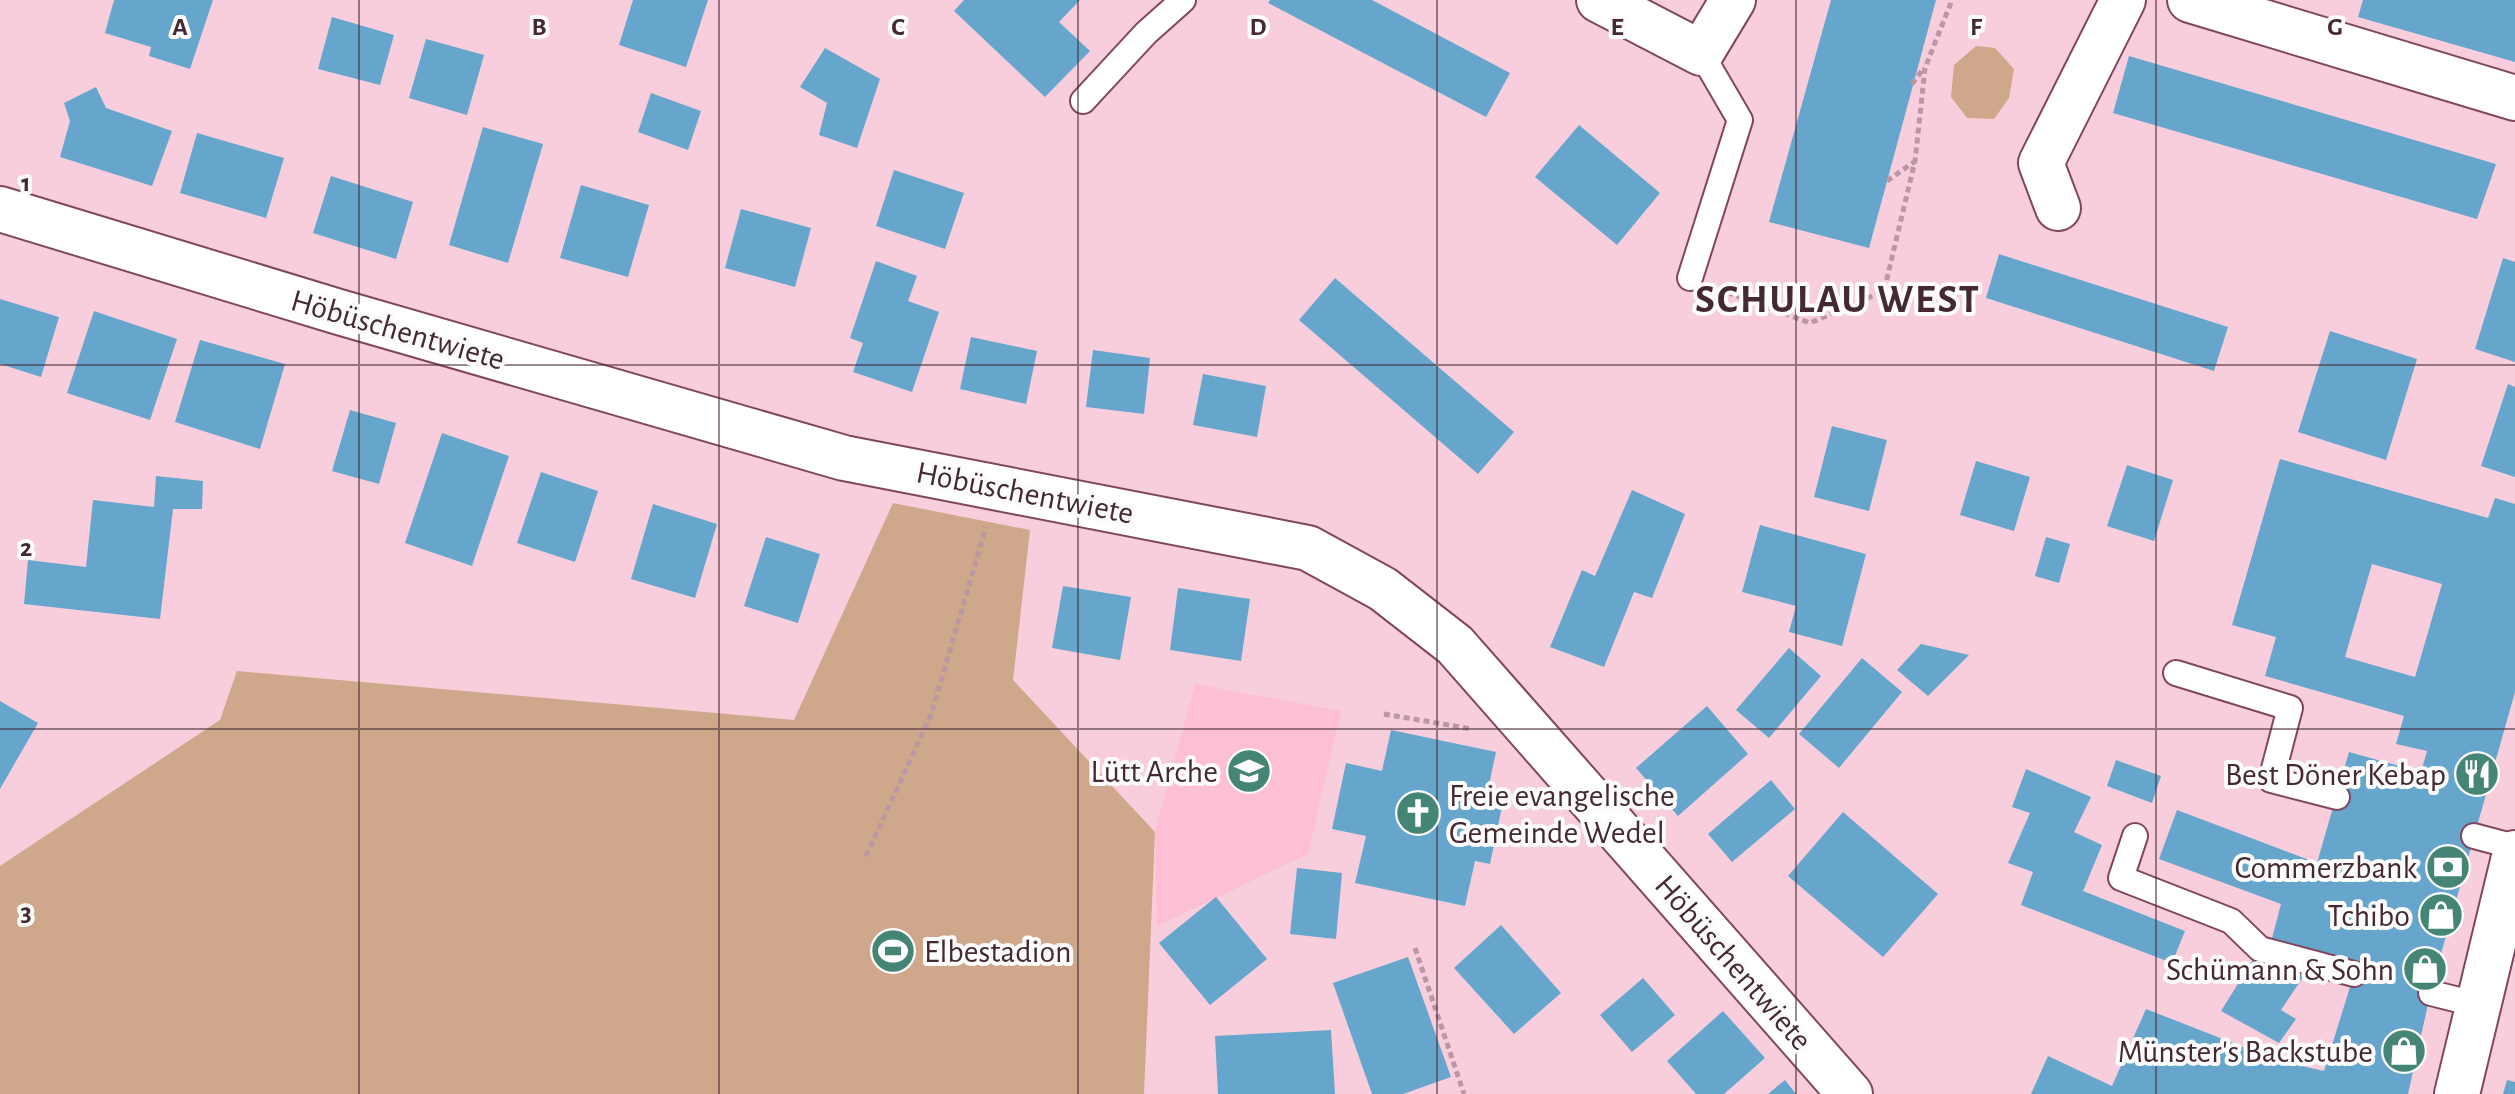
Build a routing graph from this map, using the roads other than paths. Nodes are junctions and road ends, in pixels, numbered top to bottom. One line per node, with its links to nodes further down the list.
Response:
1 (1183, 0): 9 (lane)
2 (1599, 0): 7 (street)
3 (1733, 0): 7 (street)
4 (2123, 0): 10 (street)
5 (2190, 0): 6 (street)
6 (2277, 12): 8 (street)
7 (1701, 53): 12 (lane)
8 (2515, 98)
9 (1083, 101)
10 (2058, 208)
11 (0, 209): 21 (street, Höbüschentwiete)
12 (1690, 278)
13 (2176, 673): 14 (lane)
14 (2337, 797)
15 (2135, 836): 18 (lane)
16 (2474, 836): 17 (lane)
17 (2515, 850): 20 (street)
18 (2354, 974)
19 (2431, 993): 20 (lane)
20 (2479, 1005): 22 (street)
21 (1850, 1094)
22 (2457, 1094)

